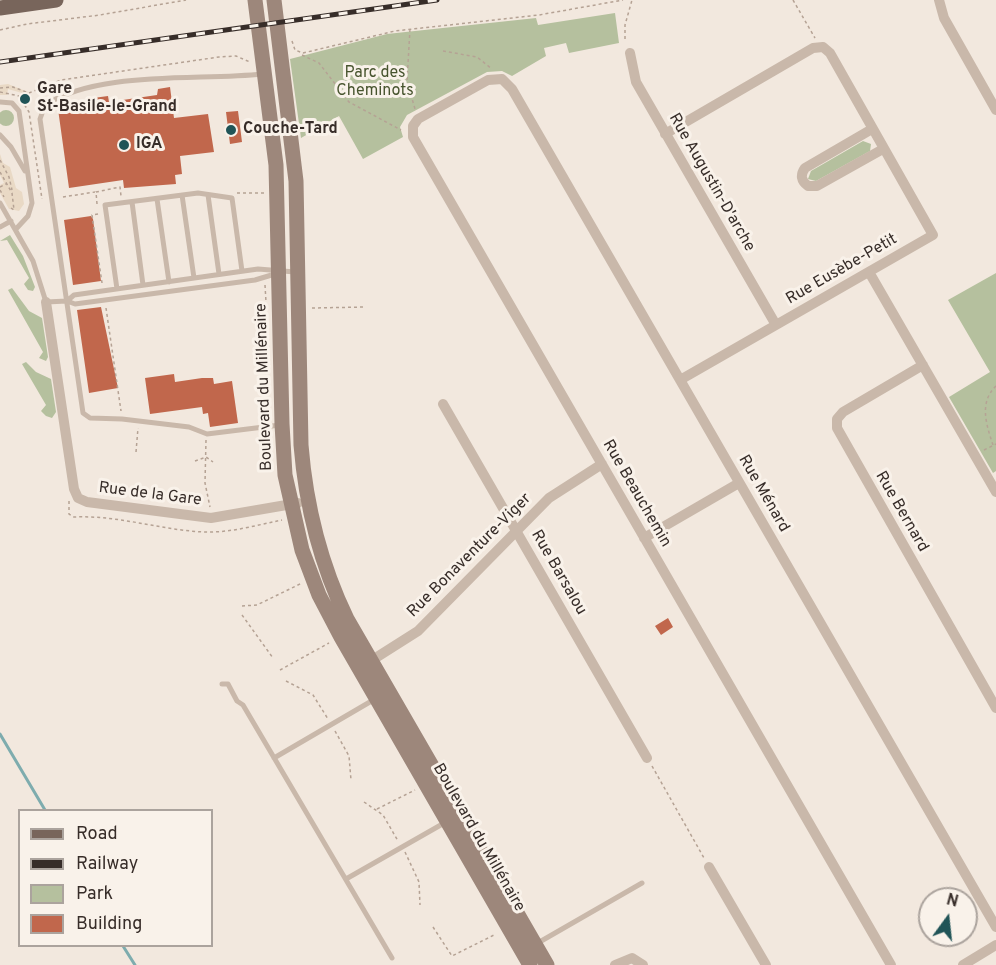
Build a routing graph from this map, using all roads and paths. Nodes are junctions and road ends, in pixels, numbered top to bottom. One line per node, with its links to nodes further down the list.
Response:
1 (56, 0): 9 (main road)
2 (186, 0): 11 (path)
3 (255, 0): 19 (street, Boulevard du Millénaire)
4 (274, 0): 49 (street, Boulevard du Millénaire)
5 (623, 0): 10 (path)
6 (632, 0): 13 (path)
7 (793, 0): 14 (path)
8 (939, 0): 24 (street)
9 (0, 8)
10 (410, 28): 16 (path); 23 (path)
11 (0, 30)
12 (288, 39): 16 (path)
13 (625, 39)
14 (815, 39)
15 (443, 51): 20 (path)
16 (301, 53): 26 (path)
17 (630, 53): 27 (street, Rue Augustin-D'arche)
18 (253, 62): 21 (path)
19 (265, 74): 48 (street, Boulevard du Millénaire); 56 (lane)
20 (499, 76): 63 (street, Rue Ménard); 76 (street, Rue Beauchemin)
21 (0, 88)
22 (0, 102): 32 (lane)
23 (415, 109)
24 (996, 110)
25 (872, 129): 27 (street, Rue Eusèbe-Petit); 29 (street, Rue Eusèbe-Petit); 29 (street)
26 (401, 130)
27 (665, 134): 61 (street, Rue Augustin-D'arche)
28 (0, 135): 32 (lane)
29 (884, 149): 50 (street, Rue Eusèbe-Petit)
30 (0, 160): 36 (path)
31 (0, 172): 33 (path)
32 (28, 175): 46 (lane)
33 (6, 183): 34 (path); 36 (path)
34 (0, 189): 41 (path)
35 (96, 192): 39 (path)
36 (12, 193): 43 (path)
37 (182, 195): 38 (lane); 40 (lane); 52 (lane)
38 (208, 195): 47 (lane); 51 (lane)
39 (63, 197)
40 (157, 199): 42 (lane); 53 (lane)
41 (2, 200): 44 (lane)
42 (132, 202): 54 (lane); 55 (lane)
43 (8, 205)
44 (11, 221): 45 (lane); 46 (lane)
45 (0, 227)
46 (16, 229): 58 (lane)
47 (242, 271): 48 (lane); 51 (lane)
48 (279, 272): 49 (lane); 57 (lane); 68 (street, Boulevard du Millénaire)
49 (299, 272): 60 (street, Boulevard du Millénaire)
50 (870, 272): 61 (street, Rue Eusèbe-Petit); 62 (street)
51 (219, 274): 52 (lane)
52 (194, 278): 53 (lane)
53 (169, 282): 54 (lane)
54 (143, 285): 55 (lane)
55 (117, 289): 56 (lane)
56 (67, 301): 57 (lane); 58 (lane); 66 (lane)
57 (105, 301): 66 (path)
58 (46, 302): 82 (street, Rue de la Gare)
59 (365, 307): 60 (path)
60 (299, 309): 79 (street, Boulevard du Millénaire)
61 (776, 325): 63 (street, Rue Eusèbe-Petit)
62 (923, 365): 72 (street); 95 (street, Rue Bernard)
63 (680, 380): 77 (street, Rue Ménard)
64 (996, 386): 70 (path)
65 (443, 404): 84 (street, Rue Barsalou)
66 (122, 419): 67 (lane)
67 (138, 421): 69 (lane); 71 (path)
68 (282, 424): 69 (lane); 80 (street, Boulevard du Millénaire)
69 (207, 434): 73 (path)
70 (995, 445): 72 (path)
71 (136, 452)
72 (975, 455): 78 (street)
73 (206, 457): 74 (path); 75 (path); 82 (path)
74 (195, 461)
75 (213, 462)
76 (602, 464): 84 (street, Rue Bonaventure-Viger); 85 (street, Rue Beauchemin)
77 (739, 483): 85 (street); 106 (street, Rue Ménard)
78 (996, 492)
79 (307, 501): 80 (street, Rue de la Gare); 91 (street, Boulevard du Millénaire)
80 (290, 504): 82 (street, Rue de la Gare); 91 (street, Boulevard du Millénaire)
81 (69, 511): 83 (path, Rue de la Gare)
82 (211, 518)
83 (283, 520)
84 (516, 530): 91 (street, Rue Bonaventure-Viger); 97 (street, Rue Barsalou)
85 (644, 538): 115 (street, Rue Beauchemin)
86 (303, 583): 87 (path)
87 (242, 606)
88 (242, 615): 90 (path)
89 (332, 642): 92 (path)
90 (273, 658)
91 (364, 664): 94 (street, Boulevard du Millénaire); 104 (street, Boulevard du Millénaire)
92 (280, 670)
93 (222, 684): 96 (lane)
94 (376, 698): 96 (lane); 100 (street, Boulevard du Millénaire)
95 (996, 708)
96 (274, 758): 102 (lane)
97 (647, 758): 101 (path)
98 (417, 789): 99 (path)
99 (376, 809)
100 (447, 821): 102 (lane); 104 (street, Boulevard du Millénaire)
101 (709, 867): 114 (street)
102 (346, 879): 109 (lane)
103 (642, 883): 107 (lane)
104 (509, 926): 105 (path); 107 (street, Boulevard du Millénaire); 110 (street, Boulevard du Millénaire)
105 (433, 927)
106 (996, 927)
107 (535, 945): 111 (street, Boulevard du Millénaire)
108 (996, 945): 116 (street)
109 (392, 958)
110 (530, 965)
111 (547, 965)
112 (615, 965): 113 (street)
113 (643, 965)
114 (766, 965)
115 (891, 965)
116 (963, 965)

